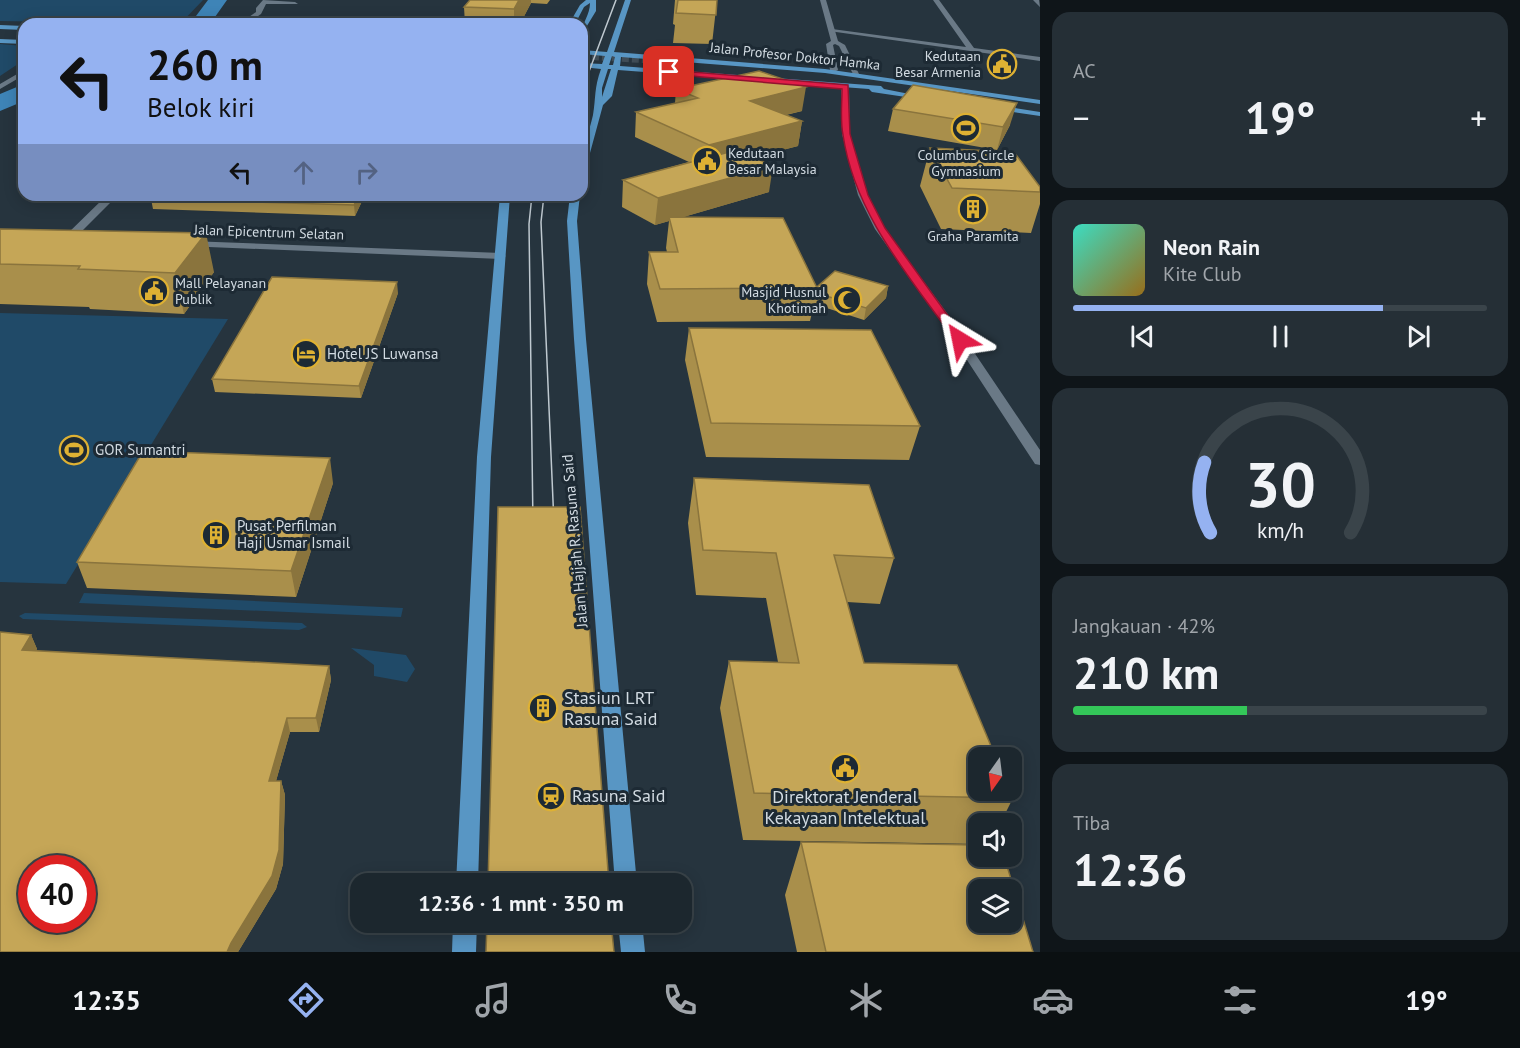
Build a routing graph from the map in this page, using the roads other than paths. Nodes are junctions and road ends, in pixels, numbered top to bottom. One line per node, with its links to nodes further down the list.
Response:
1 (591, 0): 11 (main road); 12 (main road)
2 (628, 0): 9 (main road)
3 (823, 0): 15 (street)
4 (936, 0): 21 (street)
5 (1036, 0): 8 (street)
6 (265, 1): 7 (street); 10 (street)
7 (295, 4)
8 (1040, 5)
9 (622, 15): 30 (main road); 38 (main road)
10 (251, 18)
11 (575, 18)
12 (588, 19)
13 (0, 27): 14 (main road)
14 (18, 28)
15 (832, 31): 19 (street); 21 (street)
16 (18, 35): 17 (main road)
17 (0, 36): 18 (main road)
18 (18, 40)
19 (835, 42): 27 (street); 28 (street)
20 (628, 48): 23 (main road)
21 (972, 50): 24 (street)
22 (588, 51): 37 (main road, Jalan Profesor Doktor Hamka)
23 (662, 54): 26 (main road); 27 (main road)
24 (1040, 59)
25 (588, 65): 40 (main road, Jalan Profesor Doktor Hamka)
26 (650, 65): 30 (main road); 32 (main road); 33 (main road); 36 (main road)
27 (834, 70): 28 (main road)
28 (856, 72): 33 (main road)
29 (18, 76): 31 (street)
30 (613, 77): 38 (main road)
31 (0, 87)
32 (845, 87): 35 (main road); 50 (street)
33 (991, 90): 34 (main road)
34 (1040, 97)
35 (934, 99)
36 (969, 101)
37 (1040, 102)
38 (599, 104): 42 (main road)
39 (990, 106): 40 (main road)
40 (1040, 112)
41 (588, 124): 42 (main road)
42 (595, 125): 43 (main road)
43 (588, 146)
44 (106, 201): 47 (street)
45 (505, 201): 49 (main road)
46 (574, 201): 52 (main road, Jalan Hajjah R. Rasuna Said)
47 (79, 240)
48 (173, 244): 49 (street, Jalan Epicentrum Selatan)
49 (501, 256): 51 (main road)
50 (1040, 461)
51 (467, 873)
52 (625, 873)
53 (465, 933): 55 (main road)
54 (631, 933): 56 (main road)
55 (464, 952)
56 (633, 952)

